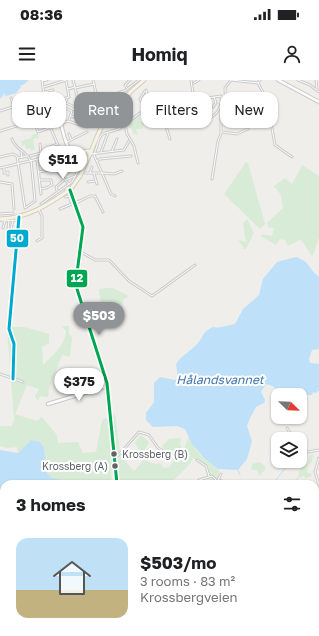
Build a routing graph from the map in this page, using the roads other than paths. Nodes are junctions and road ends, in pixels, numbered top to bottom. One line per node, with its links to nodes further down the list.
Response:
1 (47, 80): 15 (street)
2 (66, 80): 16 (street); 21 (street)
3 (73, 80): 21 (street)
4 (93, 80): 19 (street)
5 (129, 80): 22 (street)
6 (139, 80): 22 (street)
7 (144, 80): 30 (main road)
8 (191, 80): 31 (street)
9 (199, 80): 17 (street)
10 (231, 80): 18 (street); 57 (street)
11 (260, 80): 18 (street)
12 (278, 80): 37 (street)
13 (298, 80): 24 (street)
14 (316, 80): 24 (street)
15 (42, 81): 20 (street)
16 (59, 81): 20 (street)
17 (194, 83)
18 (258, 83): 82 (street)
19 (94, 84): 27 (street); 28 (street)
20 (43, 87): 25 (street)
21 (68, 89): 35 (street)
22 (128, 89): 29 (street)
23 (53, 90): 26 (street)
24 (316, 91): 32 (street)
25 (44, 92)
26 (48, 92)
27 (76, 92)
28 (96, 92)
29 (119, 92)
30 (130, 92)
31 (193, 92)
32 (319, 92)
33 (214, 96): 40 (street); 44 (street)
34 (11, 98): 36 (street)
35 (67, 98)
36 (12, 101)
37 (319, 102)
38 (12, 108): 41 (street)
39 (66, 108): 42 (street)
40 (213, 108)
41 (0, 112)
42 (71, 116): 43 (street); 45 (street)
43 (74, 117)
44 (212, 117)
45 (68, 121): 46 (street)
46 (74, 123)
47 (12, 127): 56 (street)
48 (36, 128): 49 (street)
49 (50, 128): 68 (street)
50 (63, 128): 66 (street)
51 (101, 128): 75 (main road)
52 (120, 128): 59 (street)
53 (127, 128): 89 (street)
54 (167, 128): 63 (street)
55 (248, 129): 57 (street)
56 (0, 131)
57 (221, 131): 106 (street)
58 (87, 132): 64 (street)
59 (107, 132): 75 (street); 76 (street)
60 (69, 134): 64 (street)
61 (12, 139): 78 (street)
62 (117, 139): 72 (street)
63 (170, 139)
64 (71, 140): 66 (street)
65 (128, 141): 72 (street)
66 (66, 142): 69 (street)
67 (40, 144): 78 (street)
68 (57, 144): 70 (street); 74 (street)
69 (68, 147): 71 (street); 74 (street)
70 (48, 148)
71 (79, 151): 75 (street); 105 (street)
72 (112, 151): 76 (street)
73 (21, 152): 81 (street)
74 (62, 152): 79 (street); 84 (street)
75 (90, 153): 76 (street); 88 (street); 114 (main road)
76 (101, 153)
77 (0, 156): 83 (street)
78 (28, 156): 81 (street); 86 (street)
79 (55, 156): 85 (street); 87 (street)
80 (131, 156): 88 (street)
81 (22, 157): 83 (street)
82 (292, 157)
83 (18, 158): 90 (street)
84 (70, 158)
85 (37, 159): 86 (street); 91 (street)
86 (31, 160): 90 (street); 90 (street)
87 (57, 162): 92 (street); 99 (street)
88 (96, 162): 103 (street)
89 (138, 162)
90 (19, 163): 93 (street)
91 (38, 164): 95 (street); 98 (street)
92 (57, 166): 95 (street); 108 (street)
93 (4, 167): 94 (street); 104 (street)
94 (0, 168)
95 (49, 168): 98 (street)
96 (92, 168): 101 (street)
97 (122, 171): 103 (street)
98 (39, 172): 107 (street)
99 (63, 173)
100 (85, 173): 101 (street)
101 (90, 173): 102 (street)
102 (94, 173): 103 (street); 109 (street)
103 (102, 173): 118 (street)
104 (8, 174)
105 (75, 176): 108 (street); 114 (street)
106 (212, 179)
107 (39, 180): 113 (street); 113 (street)
108 (65, 180): 114 (street); 115 (street)
109 (96, 181): 111 (street); 112 (street)
110 (0, 182): 121 (street)
111 (88, 182)
112 (97, 184)
113 (40, 189): 116 (street)
114 (68, 189): 115 (street); 117 (main road); 119 (street)
115 (57, 191): 120 (street)
116 (41, 194)
117 (64, 196): 119 (street); 123 (main road)
118 (115, 196)
119 (73, 203): 122 (street); 124 (street); 136 (street)
120 (41, 204)
121 (14, 209)
122 (60, 209)
123 (39, 210): 127 (main road); 135 (street)
124 (103, 212)
125 (0, 214): 126 (street)
126 (12, 214)
127 (19, 218): 128 (main road); 130 (street); 139 (street)
128 (1, 220): 131 (street)
129 (9, 220): 130 (street); 131 (street); 133 (street)
130 (13, 220): 134 (street)
131 (5, 221): 132 (street)
132 (3, 228)
133 (8, 230)
134 (12, 230)
135 (37, 241)
136 (80, 252): 137 (street); 141 (street)
137 (194, 265)
138 (0, 374): 139 (street)
139 (13, 380): 140 (street)
140 (24, 382)
141 (107, 386): 142 (street); 148 (street)
142 (48, 404)
143 (287, 428): 144 (street)
144 (290, 432)
145 (319, 450): 146 (street)
146 (307, 452)
147 (319, 458): 156 (street)
148 (114, 459): 149 (street); 153 (street)
149 (168, 460)
150 (197, 460): 152 (street)
151 (221, 474): 155 (street)
152 (210, 477): 154 (street); 155 (street)
153 (117, 480)
154 (199, 480)
155 (218, 480)
156 (317, 480)

